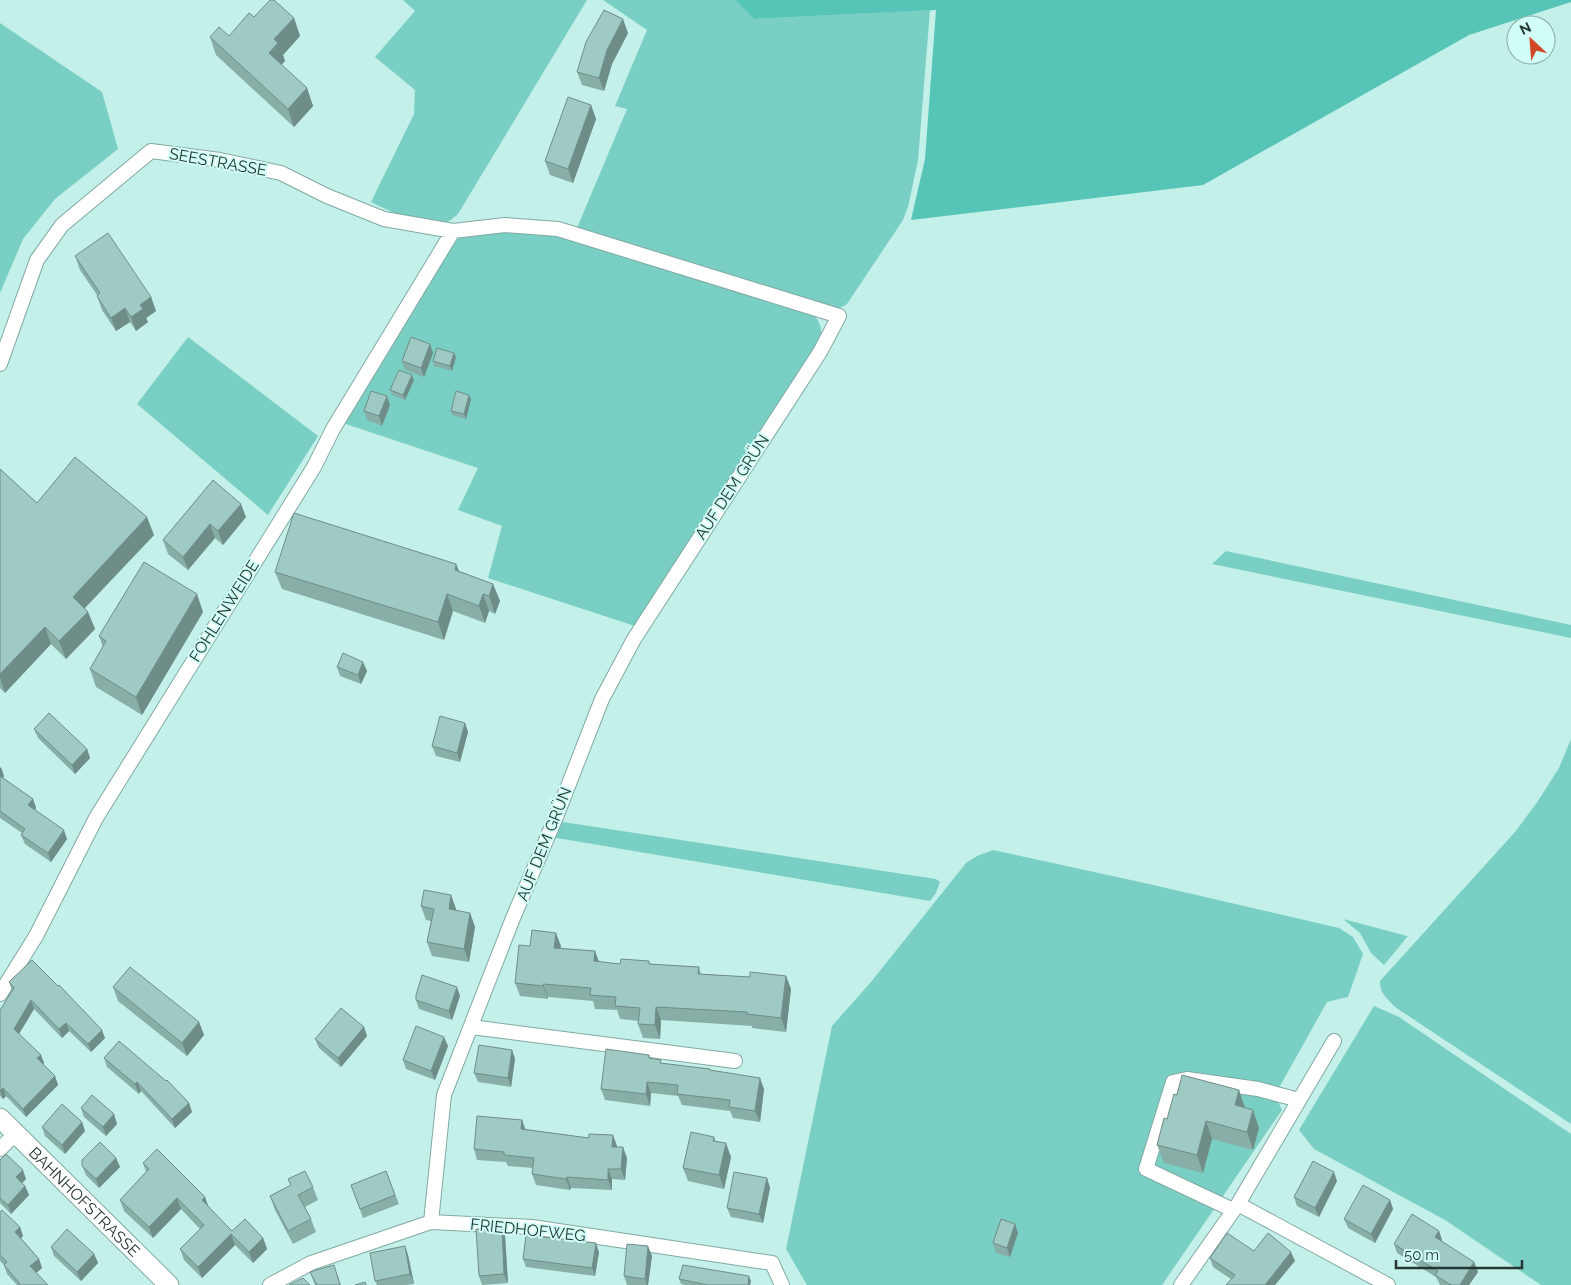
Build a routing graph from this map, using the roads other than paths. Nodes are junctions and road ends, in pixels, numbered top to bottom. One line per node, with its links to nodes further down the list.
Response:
1 (453, 231): 2 (street, SEESTRASSE); 3 (street, FOHLENWEIDE); 4 (street, AUF DEM GRÜN)
2 (0, 364)
3 (0, 994)
4 (471, 1027): 6 (street); 12 (street, AUF DEM GRÜN)
5 (1334, 1041): 7 (street)
6 (735, 1061)
7 (1299, 1100): 11 (street); 11 (street)
8 (0, 1118): 9 (street, BAHNHOFSTRASSE)
9 (16, 1133): 10 (street); 13 (street, BAHNHOFSTRASSE)
10 (0, 1149)
11 (1236, 1207): 16 (street); 17 (street)
12 (431, 1222): 14 (street, FRIEDHOFWEG); 15 (street, FRIEDHOFWEG)
13 (169, 1285)
14 (270, 1285)
15 (782, 1285)
16 (1181, 1285)
17 (1388, 1285)

